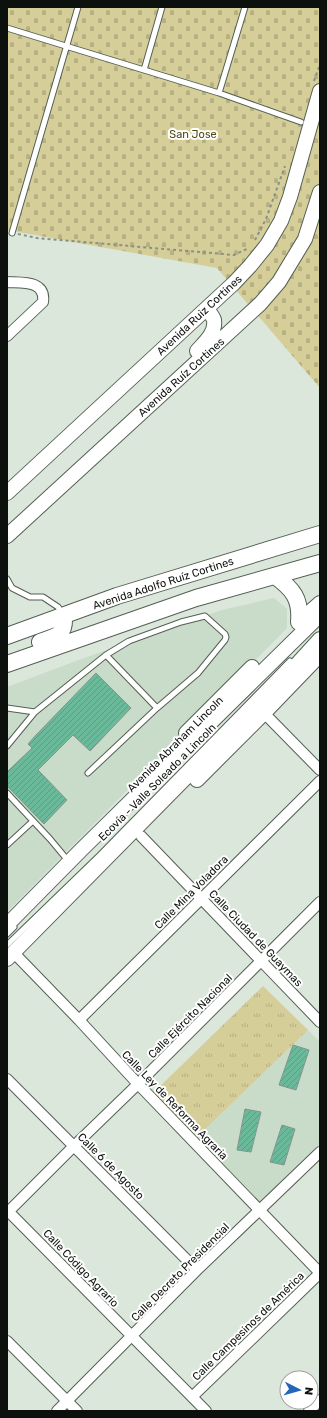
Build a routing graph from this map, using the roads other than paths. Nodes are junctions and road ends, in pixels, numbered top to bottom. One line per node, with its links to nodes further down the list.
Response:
1 (78, 7): 5 (lane)
2 (162, 7): 6 (lane)
3 (245, 7): 8 (lane)
4 (7, 28): 5 (lane)
5 (66, 47): 6 (lane); 11 (lane)
6 (144, 70): 8 (lane)
7 (320, 91): 13 (main road, Avenida Ruiz Cortines)
8 (219, 93): 9 (lane)
9 (301, 122)
10 (320, 192): 15 (main road, Avenida Ruíz Cortines)
11 (12, 233)
12 (7, 282): 14 (street)
13 (207, 309): 15 (main road); 16 (main road, Avenida Ruiz Cortines)
14 (7, 336)
15 (118, 435): 18 (main road, Avenida Ruíz Cortines)
16 (7, 493)
17 (320, 534): 23 (main road, Avenida Adolfo Ruíz Cortines)
18 (7, 536)
19 (319, 564): 20 (main road)
20 (275, 576): 25 (main road); 34 (main road)
21 (7, 579): 23 (lane)
22 (320, 607): 25 (main road, Avenida Abraham Lincoln); 50 (main road, Avenida Abraham Lincoln)
23 (64, 616): 27 (main road, Avenida Adolfo Ruíz Cortines); 30 (main road)
24 (320, 620): 44 (lane)
25 (299, 622): 48 (main road, Avenida Abraham Lincoln)
26 (320, 631): 29 (lane)
27 (7, 636)
28 (320, 639): 49 (main road)
29 (304, 648)
30 (7, 654)
31 (106, 655): 36 (lane); 36 (lane); 37 (lane)
32 (320, 655): 38 (main road)
33 (292, 659): 55 (lane, Ecovía - Valle Soleado a Lincoln)
34 (7, 664)
35 (7, 708): 37 (lane)
36 (157, 708): 41 (lane)
37 (35, 712): 39 (lane)
38 (264, 713): 40 (street); 46 (main road)
39 (7, 746)
40 (320, 770)
41 (88, 773)
42 (320, 781): 51 (street, Calle Mina Voladora)
43 (7, 793): 45 (lane)
44 (141, 799)
45 (33, 821): 47 (lane); 48 (lane)
46 (141, 836): 49 (main road); 51 (street, Calle Ciudad de Guaymas)
47 (7, 845)
48 (65, 856): 50 (main road, Avenida Abraham Lincoln)
49 (78, 887): 55 (main road)
50 (40, 892): 53 (main road, Avenida Abraham Lincoln)
51 (201, 899): 56 (street, Calle Ciudad de Guaymas); 57 (street, Calle Mina Voladora)
52 (320, 902): 56 (street, Calle Ejército Nacional)
53 (13, 924): 54 (lane)
54 (7, 934)
55 (9, 952): 57 (street, Calle Ley de Reforma Agraria)
56 (261, 961): 58 (street, Calle Ciudad de Guaymas); 60 (street, Calle Ejército Nacional)
57 (79, 1020): 60 (street, Calle Ley de Reforma Agraria)
58 (320, 1022)
59 (7, 1079): 61 (street, Calle 6 de Agosto)
60 (138, 1084): 61 (street, Calle Ejército Nacional); 64 (street, Calle Ley de Reforma Agraria)
61 (74, 1146): 63 (street, Calle Ejército Nacional); 65 (street, Calle 6 de Agosto)
62 (320, 1152): 64 (street, Calle Decreto Presidencial)
63 (7, 1211): 67 (street, Calle Código Agrario)
64 (260, 1211): 65 (street, Calle Decreto Presidencial); 66 (street, Calle Ley de Reforma Agraria)
65 (197, 1270): 67 (street, Calle Decreto Presidencial)
66 (320, 1273): 69 (street, Calle Campesinos de América)
67 (132, 1337): 69 (street, Calle Código Agrario); 71 (street, Calle Decreto Presidencial)
68 (7, 1341): 71 (street)
69 (192, 1397): 74 (street, Calle Código Agrario)
70 (320, 1400): 75 (street)
71 (67, 1401): 72 (street, Calle Decreto Presidencial); 73 (street)
72 (57, 1411)
73 (77, 1411)
74 (206, 1411)
75 (309, 1411)

